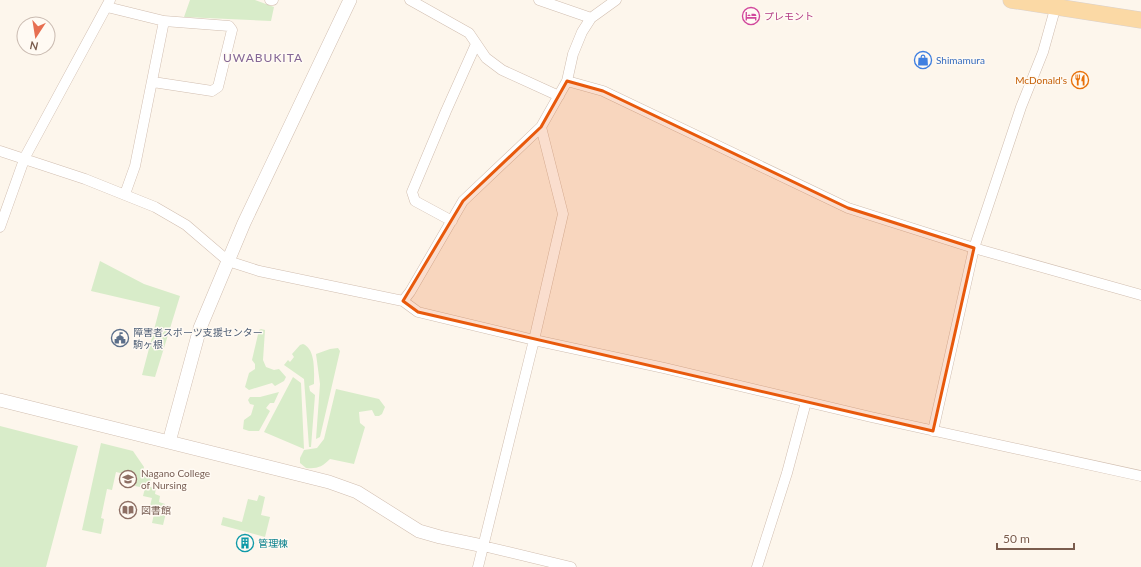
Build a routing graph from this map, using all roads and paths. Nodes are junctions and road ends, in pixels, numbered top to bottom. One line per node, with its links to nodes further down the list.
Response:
1 (270, 0): 2 (street)
2 (273, 0)
3 (350, 0): 24 (street)
4 (410, 0): 13 (street)
5 (540, 0): 10 (street)
6 (616, 0): 10 (street)
7 (1011, 0): 9 (main road)
8 (109, 4): 12 (street); 19 (street)
9 (1057, 4): 11 (main road); 23 (street)
10 (591, 18): 14 (street)
11 (1141, 20)
12 (164, 21): 15 (street); 15 (street)
13 (476, 44): 16 (street); 21 (street)
14 (567, 81): 16 (street); 23 (street)
15 (153, 82): 20 (street)
16 (559, 96): 17 (street)
17 (541, 127): 21 (street); 27 (street)
18 (0, 151): 19 (street)
19 (25, 157): 20 (street); 22 (street)
20 (125, 194): 24 (street)
21 (452, 221): 26 (street)
22 (0, 227)
23 (974, 248): 25 (street); 30 (street)
24 (228, 261): 26 (street); 31 (street)
25 (1141, 295)
26 (403, 300): 27 (street)
27 (534, 340): 29 (street); 33 (street)
28 (0, 400): 31 (street)
29 (806, 402): 30 (street); 36 (street)
30 (933, 431): 32 (street)
31 (169, 442): 33 (street)
32 (1141, 476)
33 (483, 546): 34 (street); 35 (street)
34 (478, 567)
35 (571, 567)
36 (757, 567)

